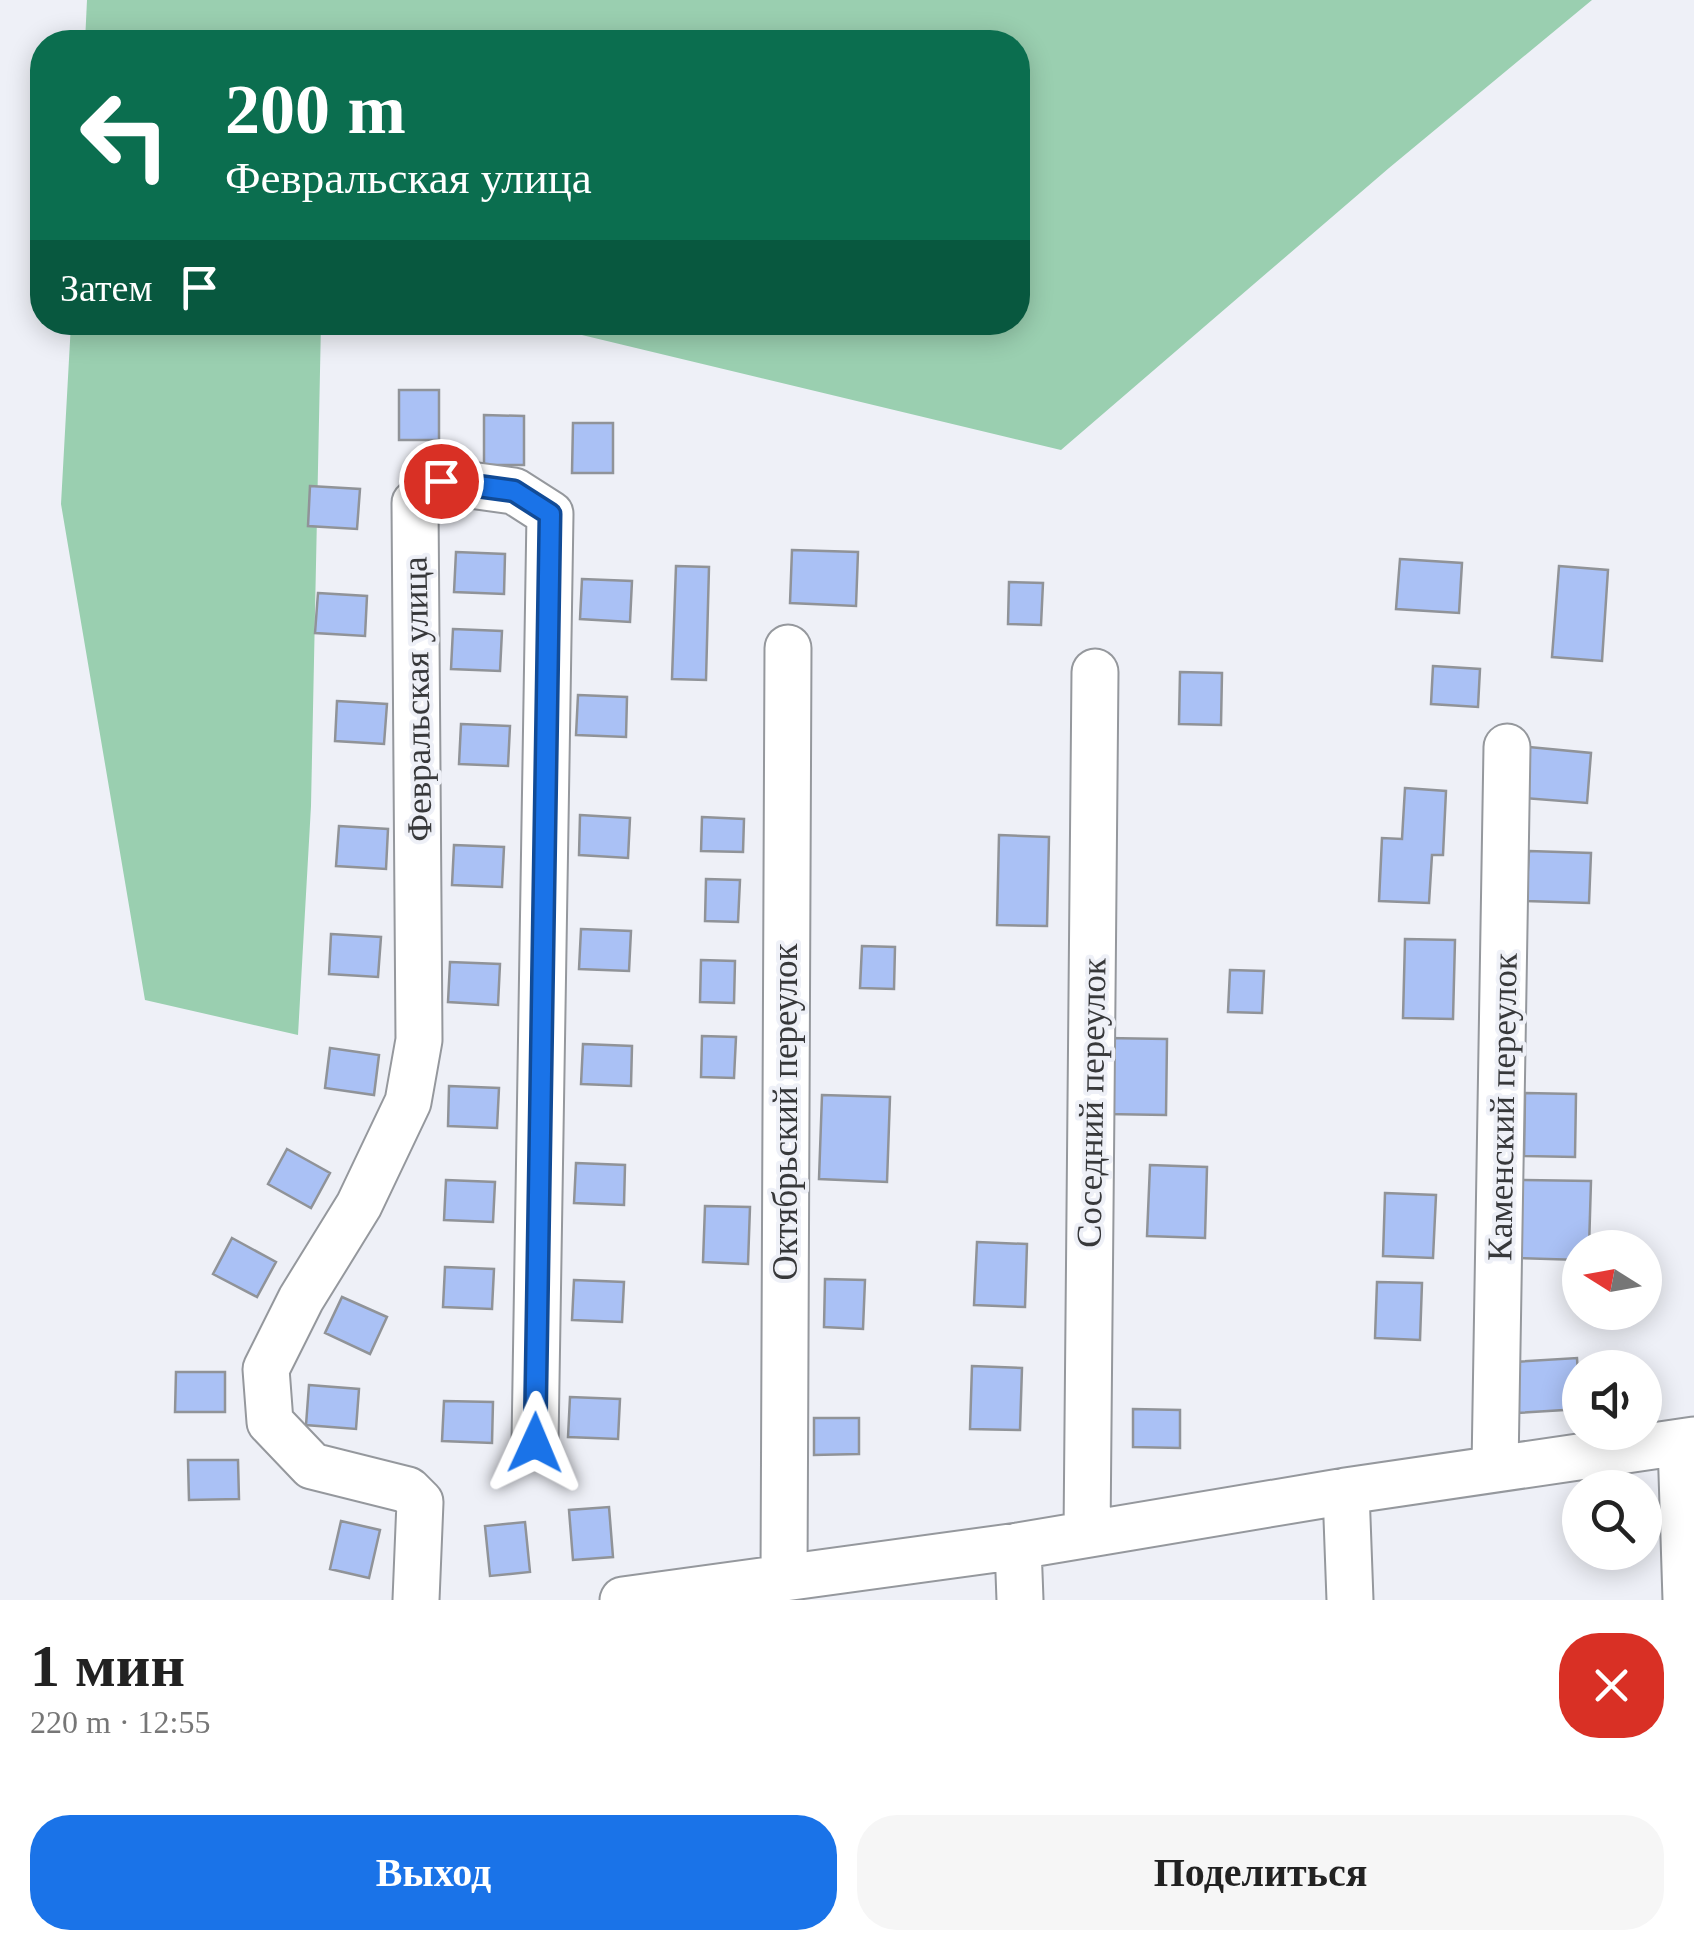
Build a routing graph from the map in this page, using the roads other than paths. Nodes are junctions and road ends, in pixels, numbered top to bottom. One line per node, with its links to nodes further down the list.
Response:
1 (788, 648): 10 (street, Октябрьский переулок)
2 (1096, 672): 8 (street, Соседний переулок)
3 (1507, 747): 6 (street, Каменский переулок)
4 (1688, 1441): 6 (street); 16 (street)
5 (535, 1443): 12 (street, Февральская улица)
6 (1495, 1468): 7 (street)
7 (1346, 1491): 8 (street); 15 (street)
8 (1088, 1534): 9 (street)
9 (1018, 1546): 10 (street); 14 (street)
10 (784, 1576): 11 (street)
11 (676, 1596): 13 (street)
12 (416, 1600)
13 (623, 1600)
14 (1020, 1600)
15 (1350, 1600)
16 (1686, 1600)

